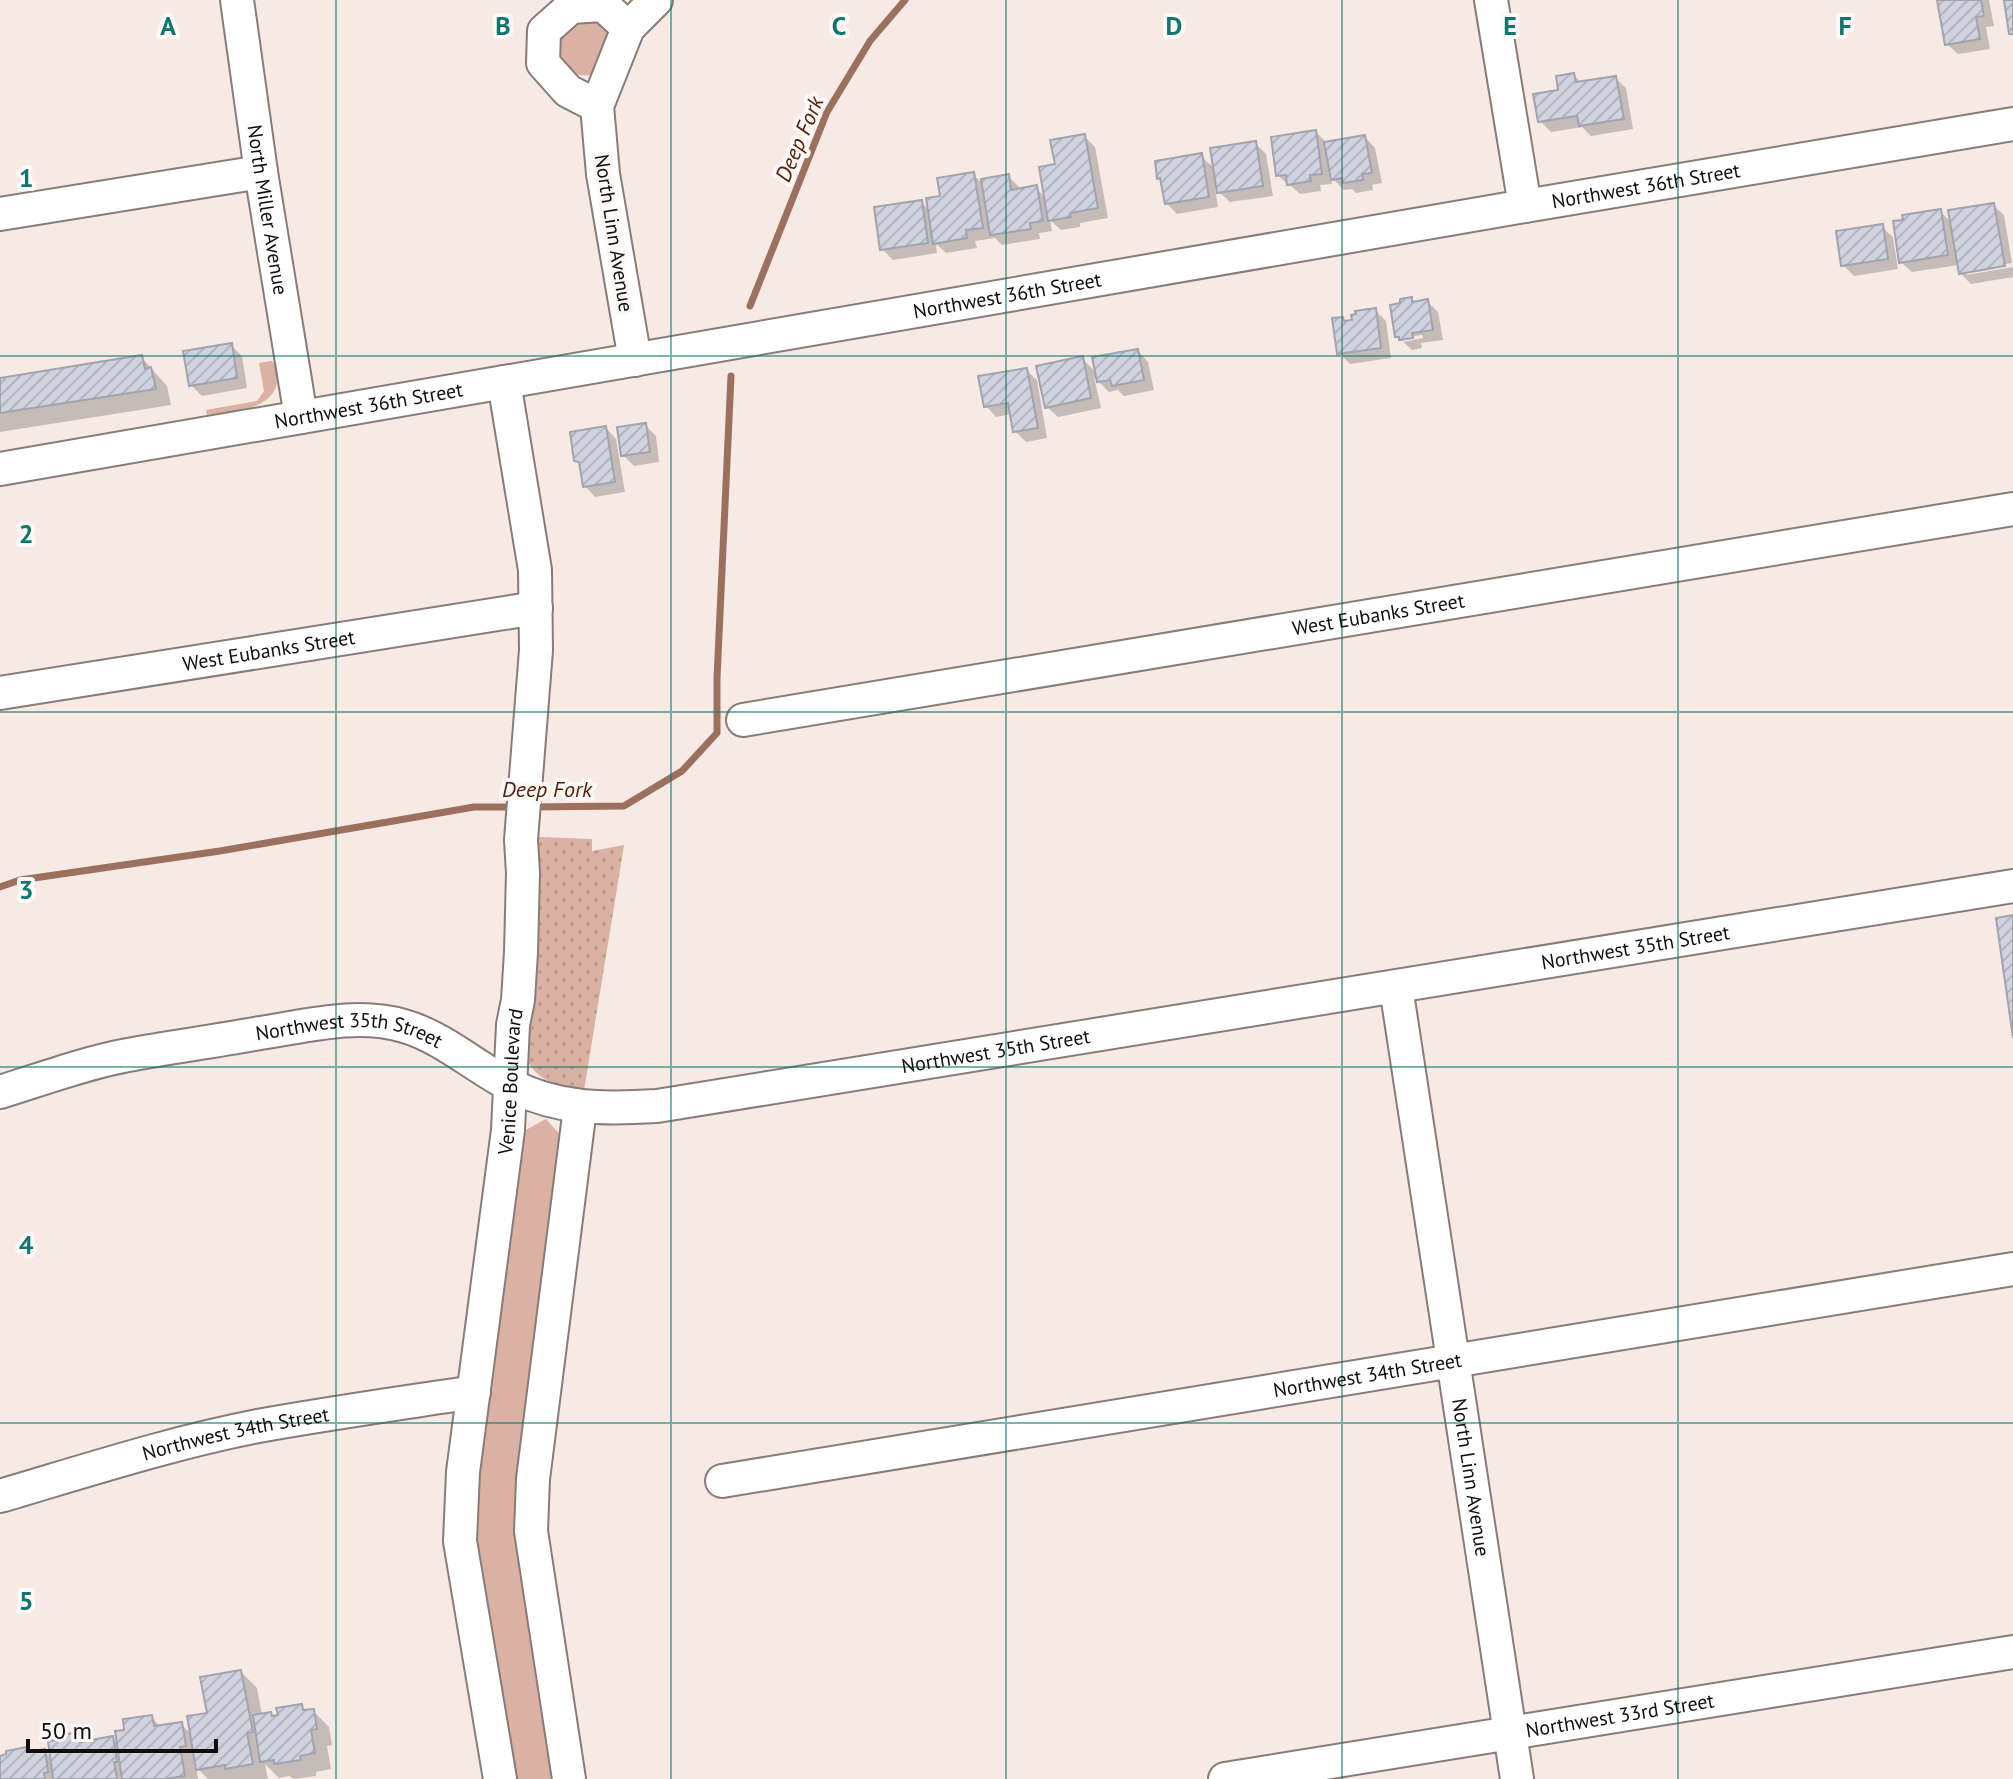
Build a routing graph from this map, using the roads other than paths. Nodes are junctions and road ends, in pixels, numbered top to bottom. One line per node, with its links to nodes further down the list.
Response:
1 (237, 0): 7 (street, North Miller Avenue)
2 (656, 0): 4 (street, North Linn Avenue)
3 (1491, 0): 8 (street)
4 (628, 28): 5 (street, North Linn Avenue); 5 (street)
5 (597, 106): 10 (street, North Linn Avenue)
6 (2013, 124): 8 (street, Northwest 36th Street)
7 (261, 172): 9 (street); 12 (street, North Miller Avenue)
8 (1525, 206): 10 (street, Northwest 36th Street)
9 (0, 214)
10 (635, 360): 11 (street, Northwest 36th Street)
11 (504, 382): 12 (street, Northwest 36th Street); 15 (street, Venice Boulevard)
12 (301, 417): 13 (street, Northwest 36th Street)
13 (0, 469)
14 (2013, 509): 17 (street, West Eubanks Street)
15 (536, 608): 16 (street, West Eubanks Street); 20 (street, Venice Boulevard)
16 (0, 693)
17 (743, 720)
18 (2013, 886): 19 (street, Northwest 35th Street)
19 (1396, 987): 22 (street, Northwest 35th Street); 24 (street, North Linn Avenue)
20 (511, 1086): 21 (street, Northwest 35th Street); 22 (street, Northwest 35th Street); 25 (street, Venice Boulevard)
21 (0, 1092)
22 (580, 1108): 31 (street)
23 (2013, 1269): 24 (street, Northwest 34th Street)
24 (1454, 1361): 26 (street, Northwest 34th Street); 29 (street, North Linn Avenue)
25 (474, 1392): 27 (street, Northwest 34th Street); 30 (street, Venice Boulevard)
26 (722, 1481)
27 (0, 1496)
28 (2013, 1652): 29 (street, Northwest 33rd Street)
29 (1510, 1734): 32 (street, Northwest 33rd Street); 33 (street, North Linn Avenue)
30 (500, 1779)
31 (569, 1779)
32 (1225, 1779)
33 (1517, 1779)

